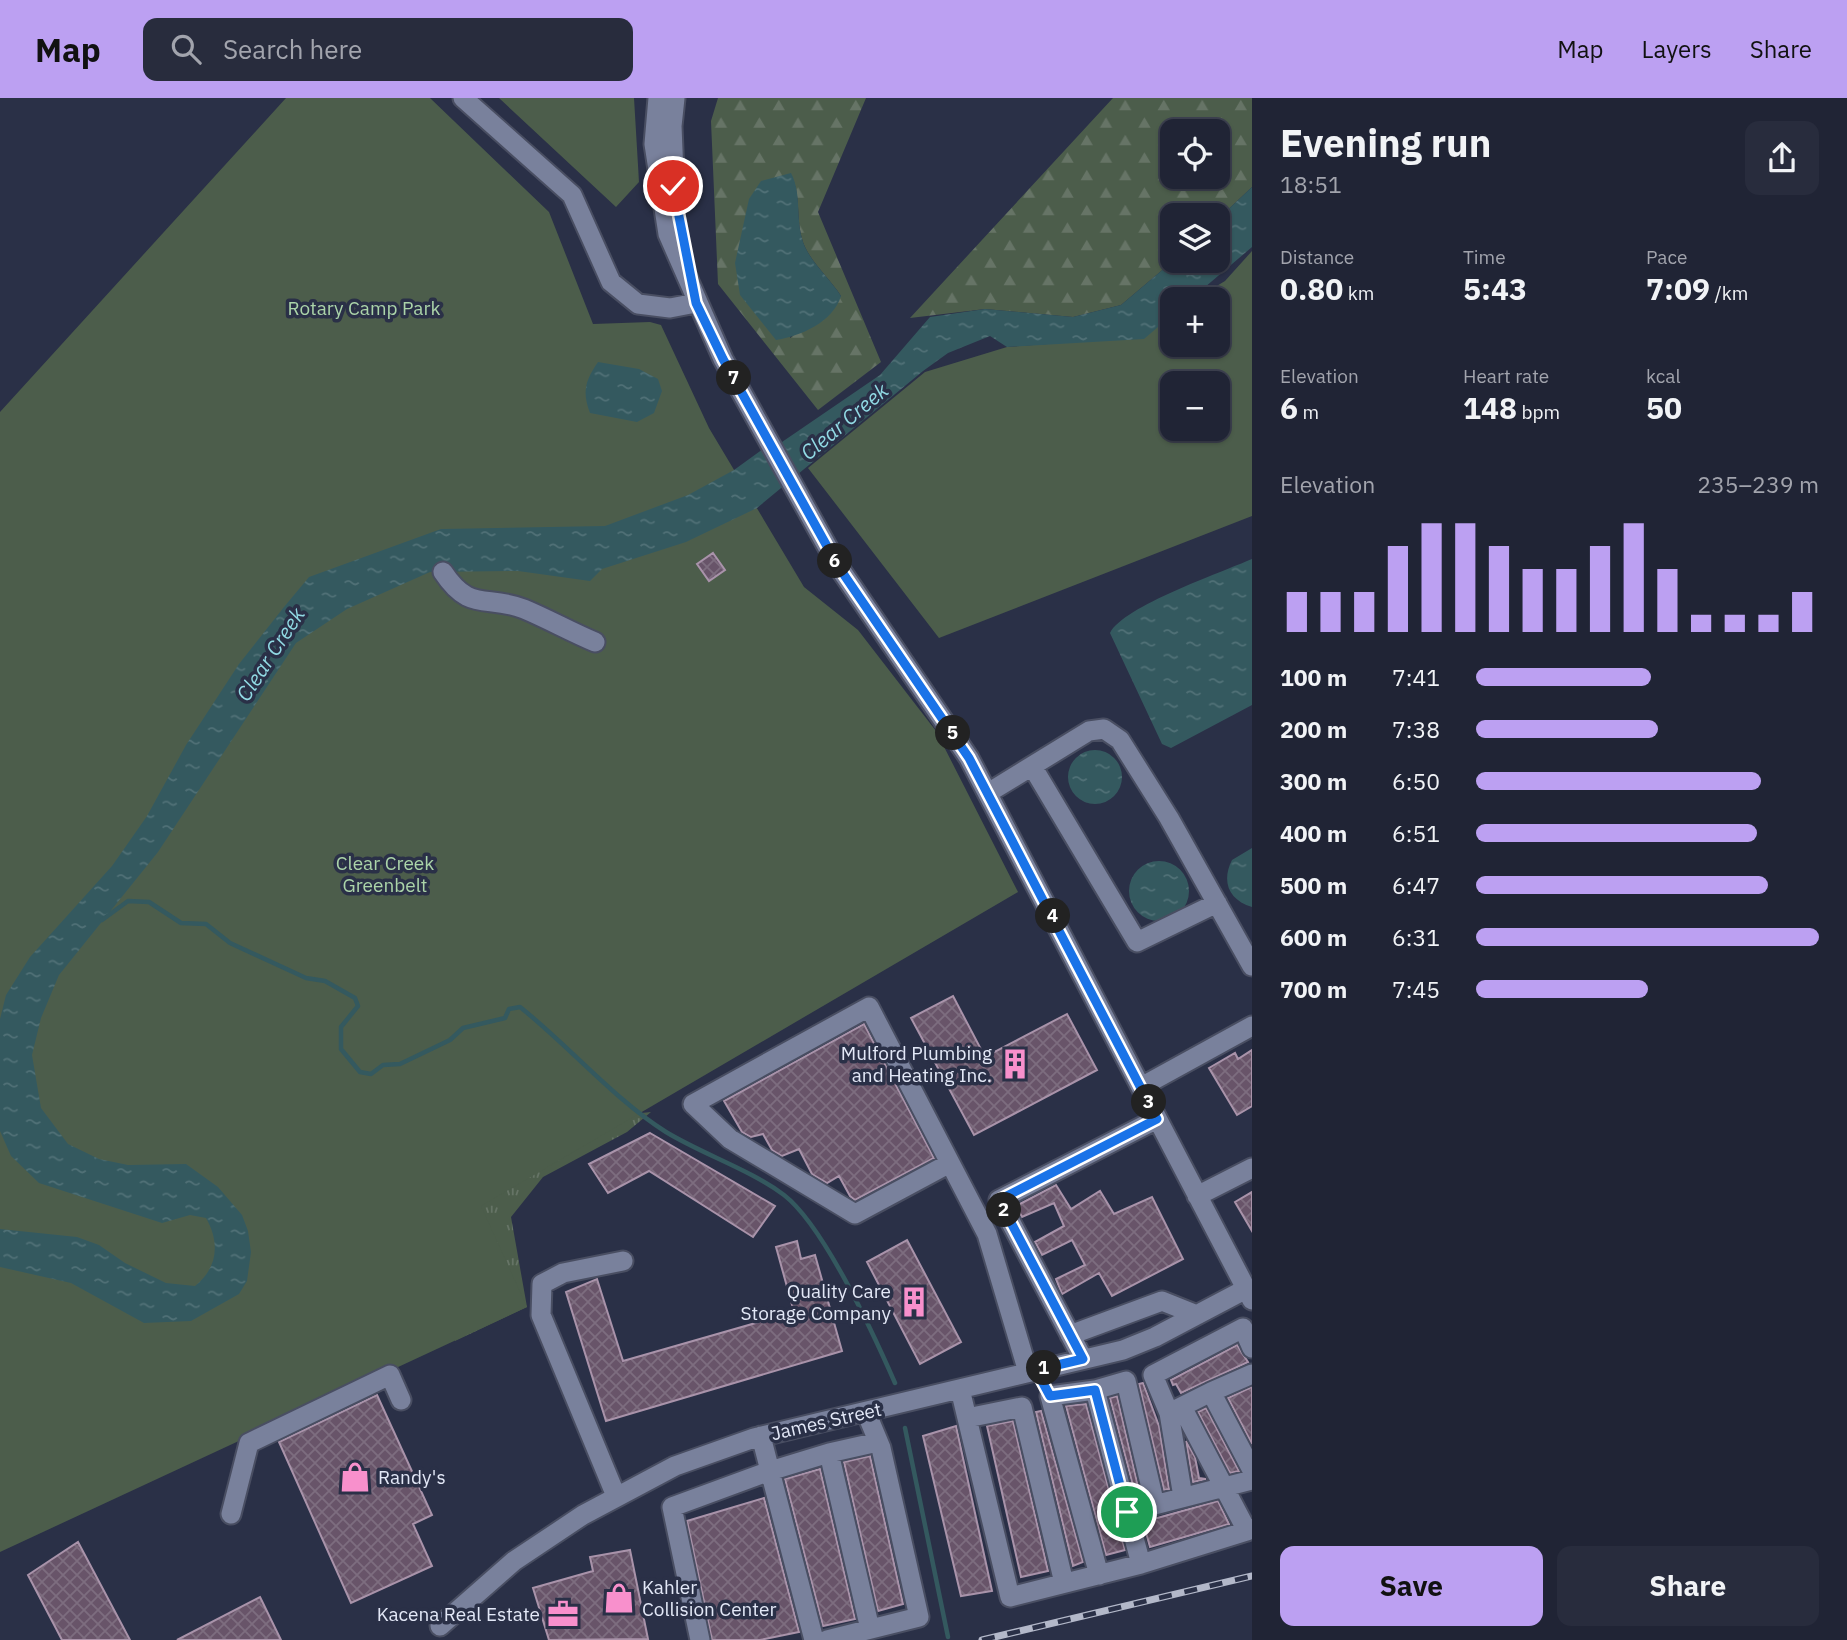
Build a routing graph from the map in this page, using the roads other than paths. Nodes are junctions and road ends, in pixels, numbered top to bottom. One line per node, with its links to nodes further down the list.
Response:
1 (463, 98): 4 (street)
2 (658, 98): 4 (street)
3 (675, 98): 4 (street)
4 (696, 303): 8 (street)
5 (443, 572): 6 (street)
6 (595, 642)
7 (1032, 766): 8 (street); 9 (street); 9 (street)
8 (988, 793): 12 (street)
9 (1217, 903): 10 (street)
10 (1252, 966)
11 (1252, 1026): 12 (street)
12 (1141, 1087): 13 (street)
13 (1157, 1119): 16 (street); 20 (street)
14 (950, 1163): 14 (street); 24 (street)
15 (1252, 1168): 16 (street)
16 (1197, 1196): 18 (street)
17 (623, 1261): 44 (street)
18 (1249, 1295): 19 (street, James Street)
19 (1197, 1315): 20 (street); 21 (street, James Street)
20 (1070, 1335): 23 (street)
21 (1140, 1343): 23 (street, James Street); 25 (street)
22 (1252, 1348): 25 (street)
23 (1083, 1359): 24 (street, James Street)
24 (1032, 1371): 28 (street, James Street); 31 (street)
25 (1153, 1374): 27 (street); 34 (street)
26 (1252, 1374): 30 (street)
27 (1126, 1381): 29 (street); 46 (street)
28 (960, 1389): 35 (street, James Street); 36 (street)
29 (1095, 1390): 31 (street); 47 (street)
30 (1211, 1392): 34 (street); 40 (street)
31 (1050, 1396): 33 (street); 51 (street)
32 (401, 1400): 48 (street)
33 (1022, 1407): 36 (street); 52 (street)
34 (1175, 1410): 43 (street); 45 (street)
35 (866, 1412): 37 (street, James Street); 38 (street)
36 (967, 1418): 52 (street)
37 (761, 1436): 41 (street); 44 (street, James Street)
38 (878, 1442): 39 (street); 54 (street)
39 (829, 1453): 41 (street); 54 (street)
40 (1252, 1470)
41 (770, 1471): 55 (street); 56 (street)
42 (1252, 1480): 43 (street)
43 (1225, 1487): 45 (street); 49 (street)
44 (616, 1496): 53 (street, James Street)
45 (1183, 1497): 46 (street)
46 (1155, 1505): 47 (street)
47 (1127, 1512): 50 (street)
48 (231, 1514)
49 (1249, 1530): 50 (street)
50 (1141, 1564): 51 (street)
51 (1098, 1575): 52 (street)
52 (1064, 1583)
53 (440, 1626)
54 (870, 1629): 57 (street)
55 (700, 1640)
56 (814, 1640)
57 (827, 1640)

